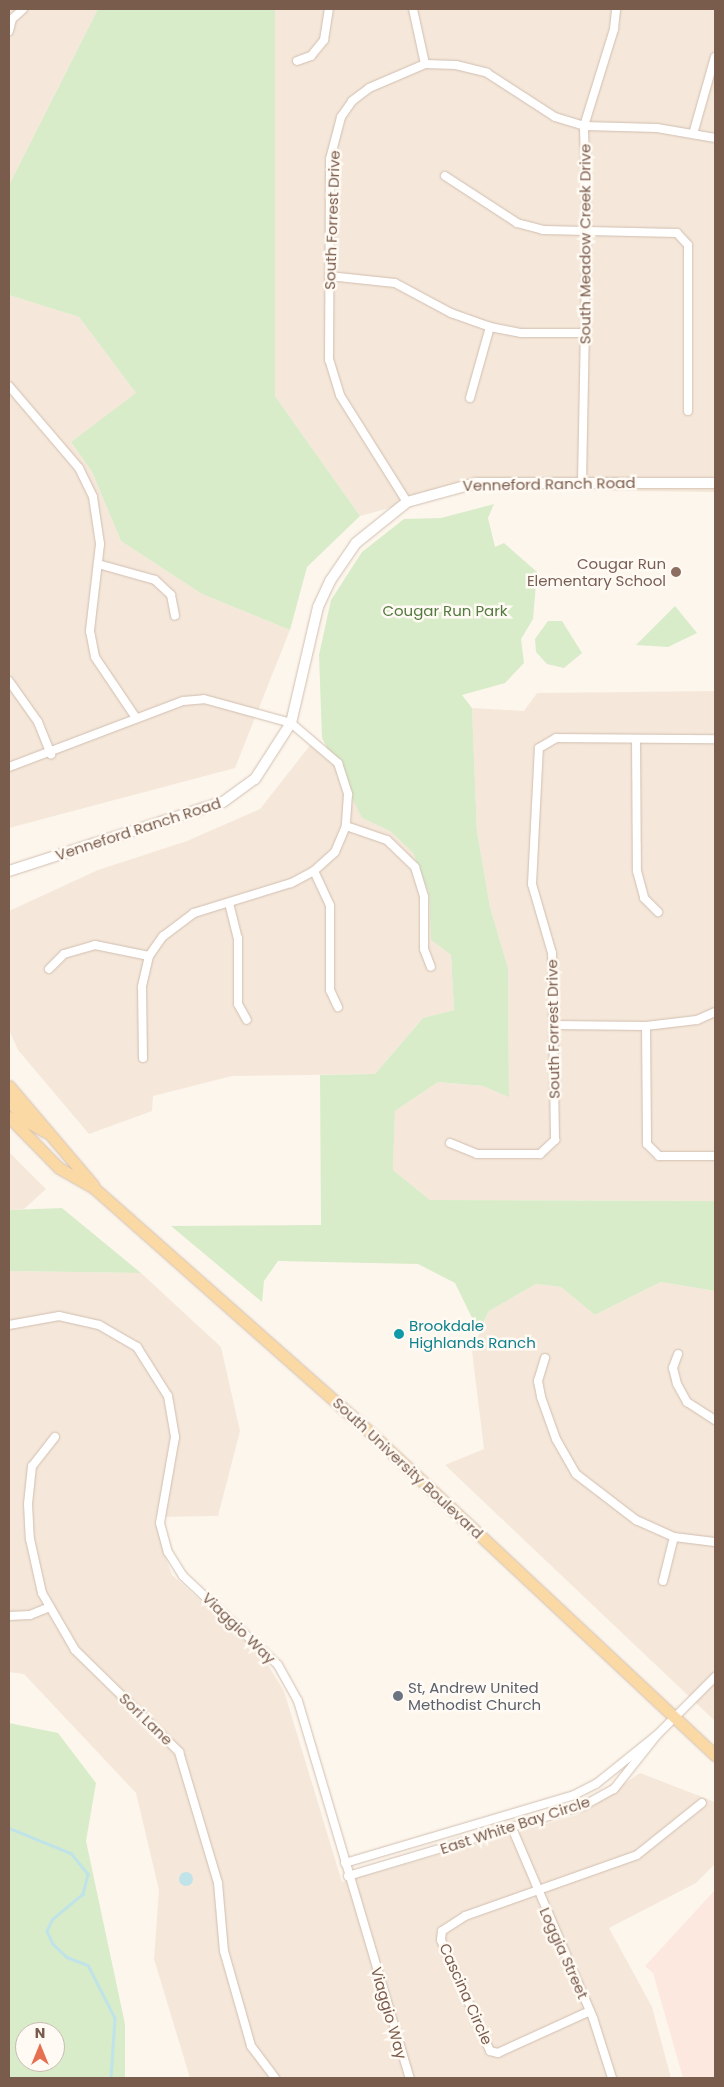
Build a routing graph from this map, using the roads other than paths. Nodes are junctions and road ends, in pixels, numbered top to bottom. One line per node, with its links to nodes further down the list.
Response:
1 (23, 9): 5 (street)
2 (329, 9): 7 (street)
3 (413, 9): 8 (street)
4 (616, 9): 9 (street, South Meadow Creek Drive)
5 (9, 31)
6 (715, 57): 10 (street)
7 (297, 61)
8 (425, 64): 9 (street, South Forrest Drive); 14 (street, South Forrest Drive)
9 (584, 126): 10 (street, South Forrest Drive); 13 (street, South Meadow Creek Drive)
10 (693, 134): 11 (street, South Forrest Drive)
11 (715, 138)
12 (445, 176): 13 (street)
13 (587, 230): 16 (street, South Meadow Creek Drive); 19 (street)
14 (330, 276): 15 (street); 22 (street, South Forrest Drive)
15 (490, 327): 16 (street); 18 (street)
16 (586, 333): 20 (street, South Meadow Creek Drive)
17 (9, 386): 23 (street)
18 (470, 398)
19 (688, 410)
20 (582, 482): 21 (street, Venneford Ranch Road); 22 (street, Venneford Ranch Road)
21 (715, 483)
22 (407, 502): 27 (street, Venneford Ranch Road)
23 (98, 564): 24 (street); 26 (street)
24 (175, 616)
25 (9, 681): 30 (street)
26 (136, 718): 27 (street); 30 (street)
27 (291, 723): 32 (street); 33 (street, Venneford Ranch Road)
28 (636, 739): 29 (street, South Forrest Drive); 36 (street); 43 (street, South Forrest Drive)
29 (715, 739)
30 (51, 754): 31 (street)
31 (9, 768)
32 (346, 826): 34 (street); 38 (street)
33 (9, 871)
34 (314, 871): 35 (street); 40 (street)
35 (229, 903): 37 (street); 42 (street)
36 (658, 912)
37 (149, 956): 39 (street); 45 (street)
38 (431, 966)
39 (49, 970)
40 (338, 1007)
41 (715, 1012): 44 (street)
42 (248, 1020)
43 (553, 1025): 44 (street); 50 (street, South Forrest Drive)
44 (646, 1026): 51 (street)
45 (143, 1058)
46 (9, 1086): 49 (main road, South University Boulevard)
47 (9, 1100): 49 (main road)
48 (9, 1117): 52 (main road, South University Boulevard)
49 (54, 1137): 52 (main road, South University Boulevard)
50 (450, 1143)
51 (715, 1156)
52 (94, 1188): 64 (main road, South University Boulevard)
53 (9, 1325): 69 (street, Viaggio Way)
54 (678, 1354): 56 (street)
55 (545, 1358): 58 (street)
56 (715, 1420)
57 (55, 1437): 61 (street, Sori Lane)
58 (674, 1537): 59 (street); 60 (street)
59 (715, 1542)
60 (663, 1581)
61 (47, 1608): 62 (street); 73 (street, Sori Lane)
62 (9, 1616)
63 (715, 1677): 64 (street)
64 (674, 1716): 65 (street); 66 (main road, South University Boulevard)
65 (657, 1735): 68 (street, East White Bay Circle); 69 (street)
66 (715, 1755)
67 (702, 1803): 71 (street, Cascina Circle)
68 (512, 1828): 70 (street, East White Bay Circle); 71 (street, Loggia Street)
69 (345, 1863): 70 (street, Viaggio Way)
70 (348, 1876): 74 (street, Viaggio Way)
71 (536, 1889): 72 (street, Loggia Street); 72 (street, Cascina Circle)
72 (590, 2011): 75 (street, Loggia Street)
73 (275, 2078)
74 (409, 2078)
75 (612, 2078)

